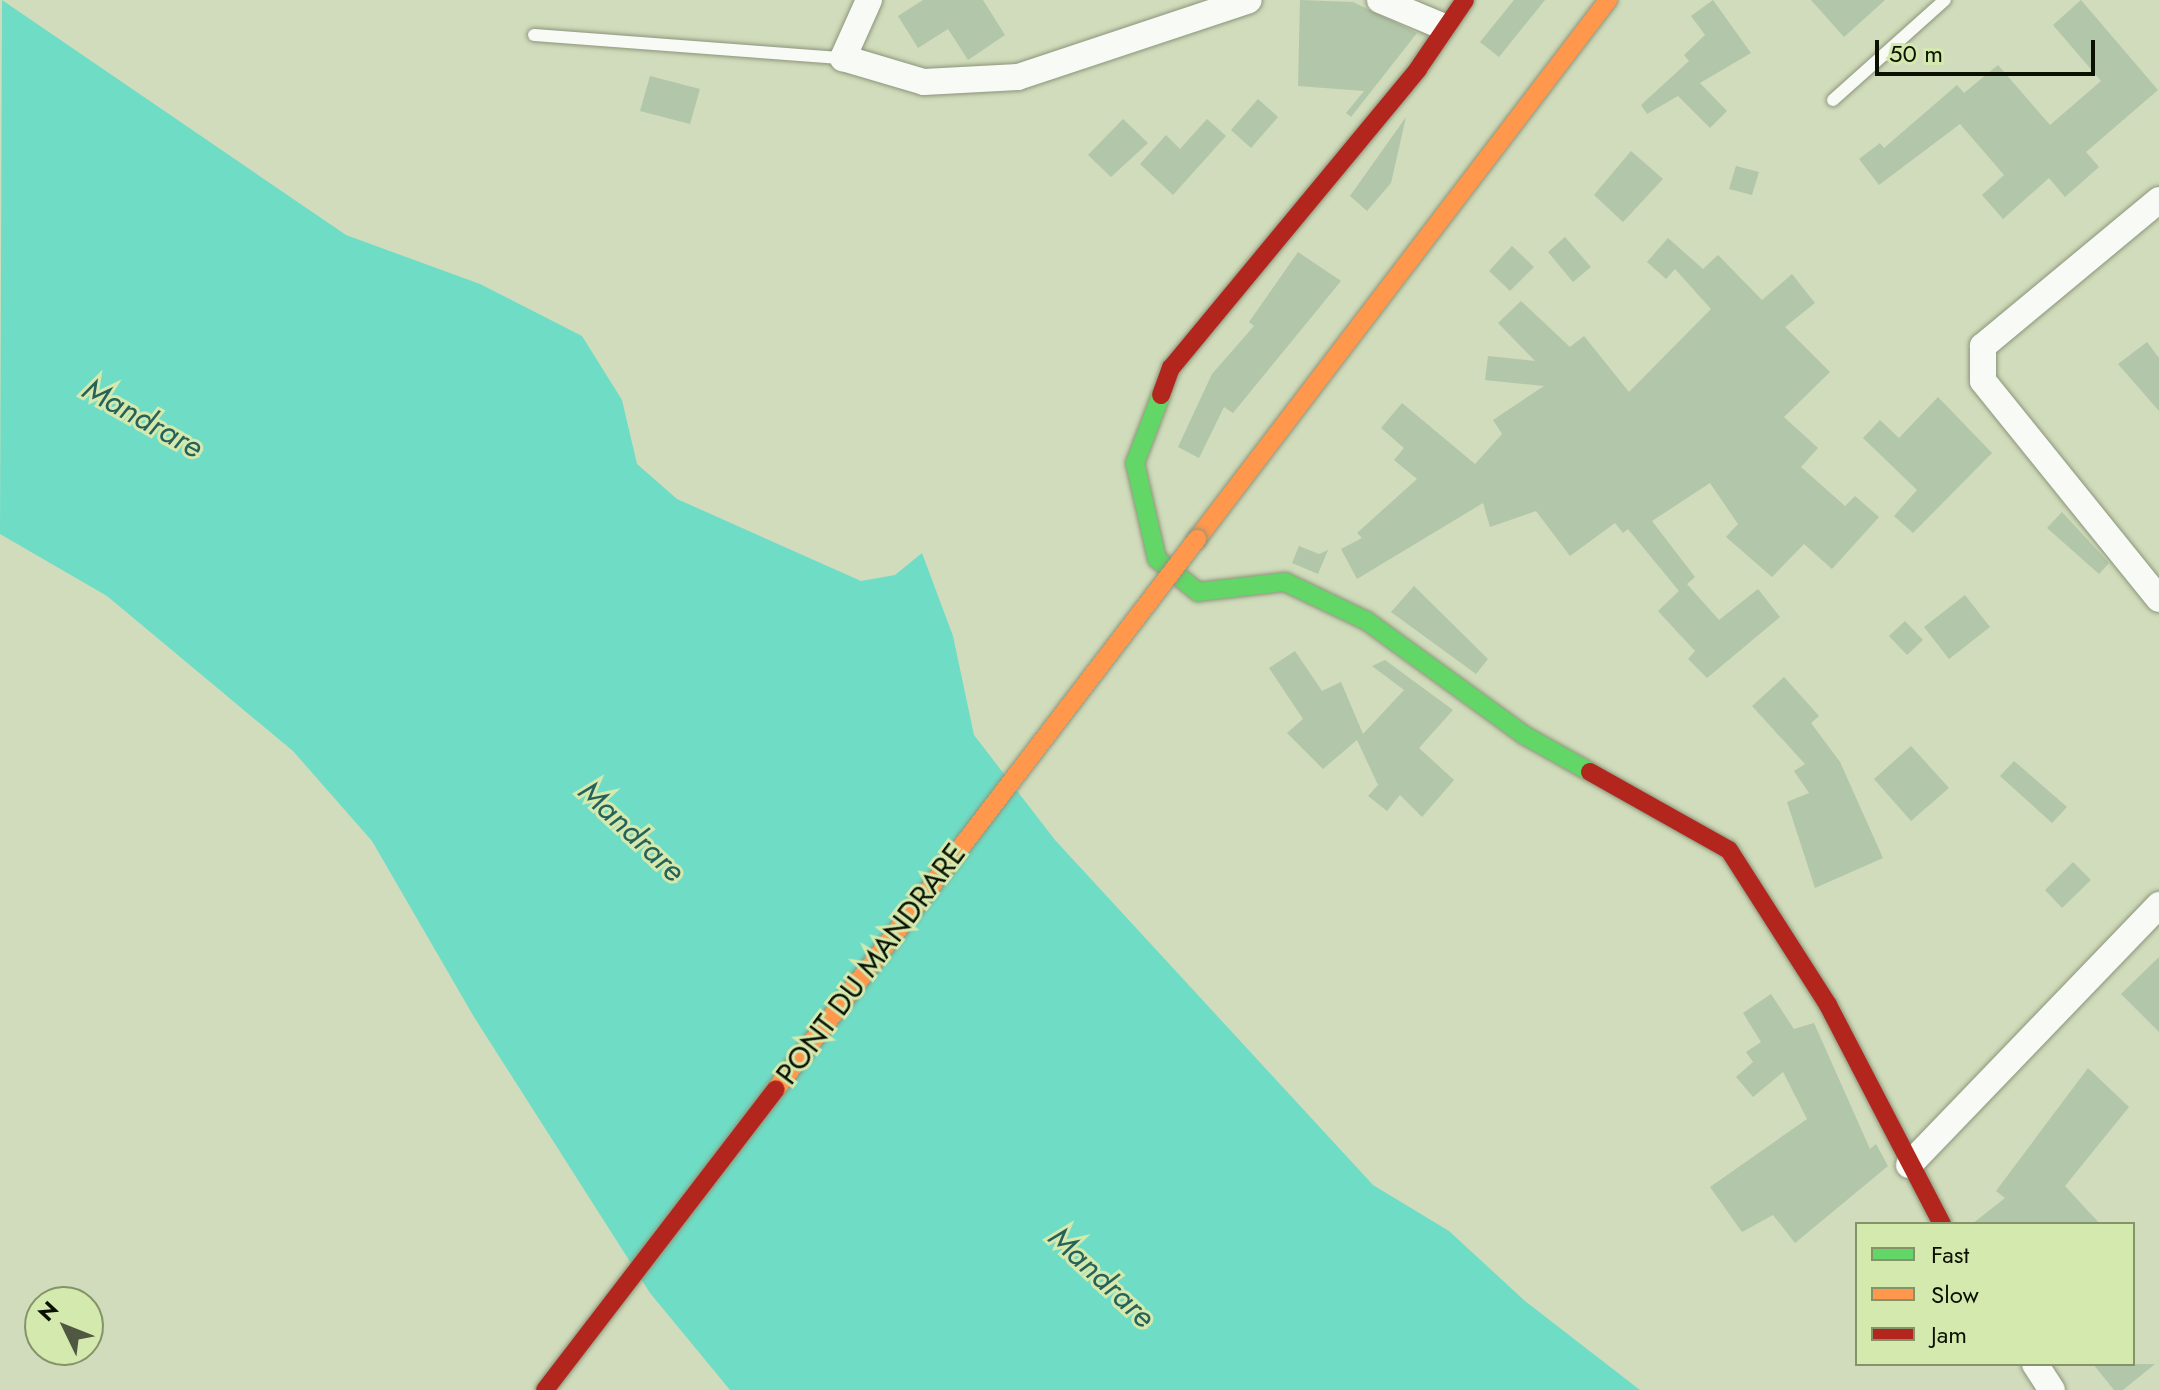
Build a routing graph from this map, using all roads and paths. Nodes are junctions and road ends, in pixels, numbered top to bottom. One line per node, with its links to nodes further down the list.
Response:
1 (869, 0): 9 (street)
2 (1249, 0): 9 (street)
3 (1380, 0): 7 (street)
4 (1465, 0): 7 (street)
5 (1608, 0): 17 (street, PONT DU MANDRARE, bridge)
6 (1945, 0): 10 (lane)
7 (1442, 26): 14 (street)
8 (534, 35): 9 (lane)
9 (843, 58)
10 (1833, 100)
11 (2159, 200): 12 (street)
12 (2159, 599)
13 (2159, 905): 14 (street)
14 (1909, 1165): 15 (street)
15 (1941, 1222)
16 (2036, 1366): 18 (street)
17 (545, 1390)
18 (2052, 1390)

